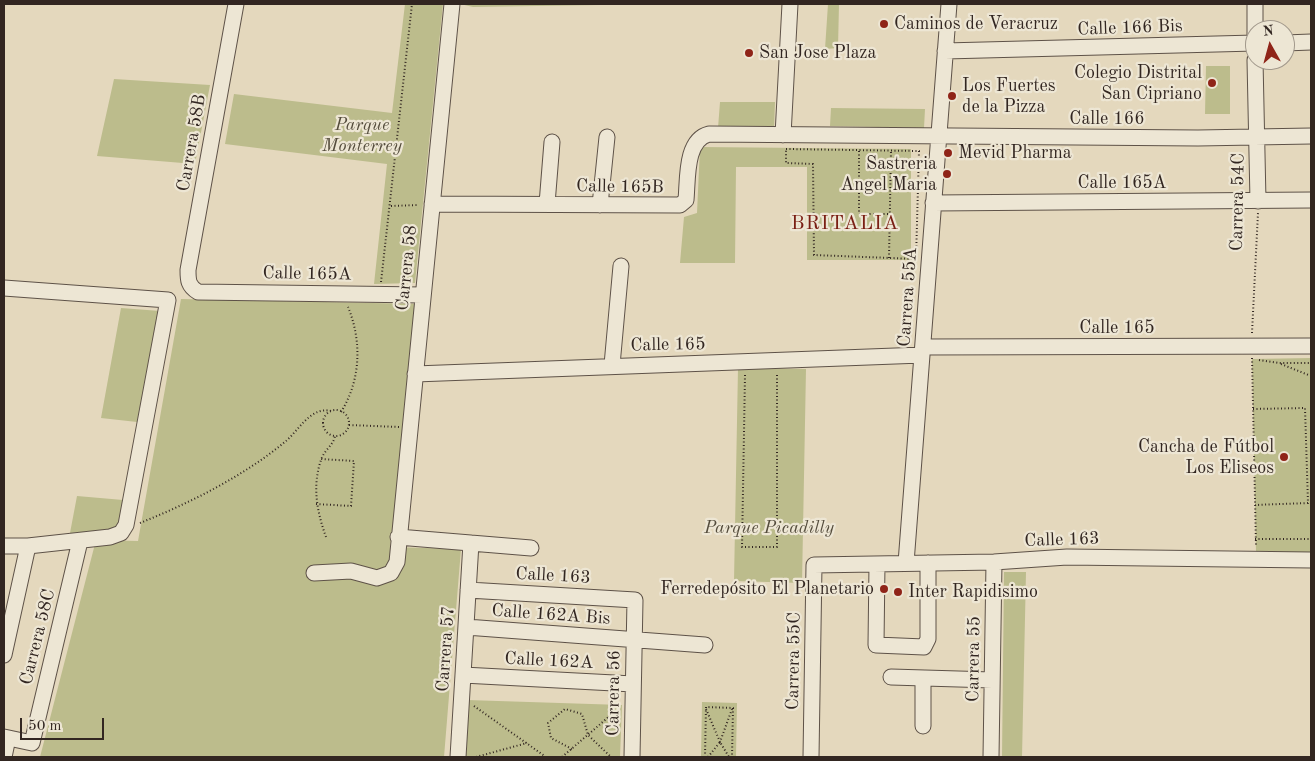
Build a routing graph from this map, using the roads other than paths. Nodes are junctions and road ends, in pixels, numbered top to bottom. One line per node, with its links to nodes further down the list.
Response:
1 (236, 4): 26 (street, Carrera 58B)
2 (452, 4): 21 (street, Carrera 58)
3 (790, 4): 12 (street)
4 (949, 4): 10 (street, Carrera 55A)
5 (1255, 4): 6 (street)
6 (1255, 20)
7 (1311, 42): 9 (street)
8 (1245, 43): 10 (street, Calle 166 Bis)
9 (1295, 43)
10 (945, 51): 15 (street, Carrera 55A)
11 (1255, 70): 16 (street, Carrera 54C)
12 (783, 135): 15 (street, Calle 166); 23 (street, Calle 165B)
13 (607, 136): 23 (street)
14 (1311, 136): 16 (street, Calle 166)
15 (938, 137): 16 (street, Calle 166); 20 (street, Carrera 55A)
16 (1258, 137): 19 (street, Carrera 54C)
17 (552, 142): 22 (street)
18 (1311, 200): 19 (street, Calle 165A)
19 (1258, 201): 20 (street, Calle 165A)
20 (933, 203): 29 (street, Carrera 55A)
21 (432, 204): 22 (street, Calle 165B); 27 (street, Carrera 58)
22 (547, 204): 23 (street, Calle 165B)
23 (600, 205)
24 (621, 266): 30 (street)
25 (4, 288): 33 (street)
26 (191, 288): 27 (street, Calle 165A)
27 (423, 295): 31 (street, Carrera 58)
28 (1311, 346): 29 (street, Calle 165)
29 (923, 351): 30 (street, Calle 165); 40 (street, Carrera 55A)
30 (612, 365): 31 (street, Calle 165)
31 (415, 374): 32 (street, Carrera 58)
32 (398, 537): 34 (street, Calle 163); 44 (street, Carrera 58)
33 (80, 541): 36 (street); 57 (street, Carrera 58C)
34 (471, 543): 37 (street, Calle 163); 45 (street, Carrera 57)
35 (4, 546): 36 (street)
36 (28, 546): 50 (street)
37 (532, 548)
38 (1311, 560): 39 (street, Calle 163)
39 (994, 562): 41 (street, Calle 163); 54 (street, Carrera 55)
40 (906, 563): 41 (street, Calle 163); 43 (street, Calle 163)
41 (928, 563): 43 (street)
42 (814, 564): 43 (street, Calle 163); 61 (street, Carrera 55C)
43 (877, 564)
44 (314, 573)
45 (468, 590): 46 (street, Calle 163); 47 (street, Carrera 57)
46 (635, 600): 48 (street, Carrera 56)
47 (466, 627): 48 (street, Calle 162A Bis); 51 (street, Carrera 57)
48 (634, 640): 49 (street, Calle 162A Bis); 55 (street, Carrera 56)
49 (705, 645)
50 (4, 654)
51 (463, 675): 55 (street, Calle 162A); 59 (street, Carrera 57)
52 (891, 677): 53 (street)
53 (923, 678): 54 (street); 56 (street)
54 (992, 680): 62 (street, Carrera 55)
55 (633, 684): 60 (street, Carrera 56)
56 (923, 726)
57 (6, 738): 58 (street)
58 (4, 757)
59 (458, 757)
60 (632, 757)
61 (811, 757)
62 (990, 757)

